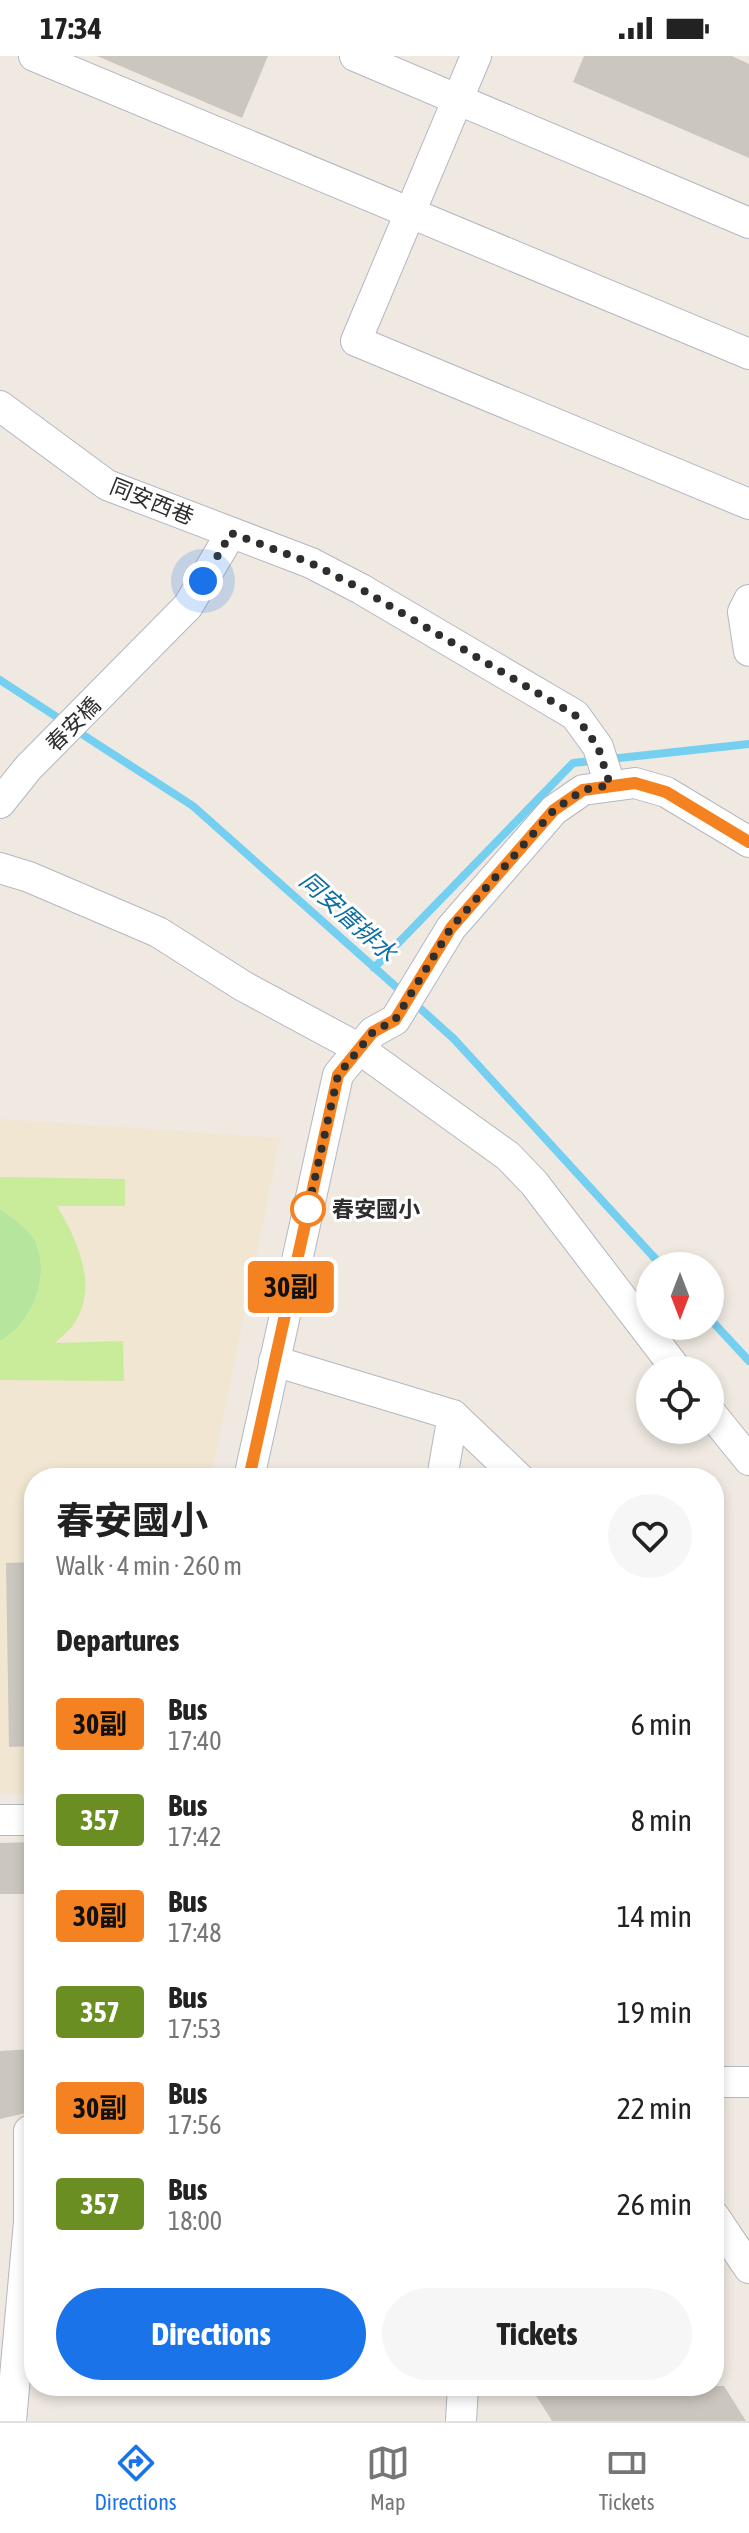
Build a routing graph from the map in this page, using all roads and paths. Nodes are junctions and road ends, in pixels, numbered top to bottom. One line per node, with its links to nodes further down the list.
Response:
1 (34, 56): 5 (street)
2 (355, 56): 4 (street)
3 (476, 56): 4 (street)
4 (458, 100): 5 (street); 6 (street)
5 (410, 213): 7 (street); 9 (street)
6 (749, 223)
7 (749, 354)
8 (0, 406): 10 (street, 同安西巷)
9 (749, 504)
10 (231, 533): 13 (street, 同安西巷); 14 (street, 春安橋)
11 (749, 600): 12 (street)
12 (749, 651)
13 (610, 785): 15 (street); 17 (street)
14 (0, 803)
15 (749, 842)
16 (0, 868): 17 (street)
17 (358, 1048): 18 (street); 19 (street)
18 (666, 1356)
19 (274, 1361): 20 (street); 23 (street)
20 (453, 1415): 24 (street); 25 (street)
21 (724, 1429): 22 (street)
22 (749, 1460)
23 (251, 1468)
24 (444, 1468)
25 (509, 1468)
26 (0, 1820): 27 (street)
27 (24, 1820)
28 (724, 2082): 29 (street)
29 (749, 2082)
30 (21, 2134): 31 (street)
31 (24, 2167)
32 (724, 2231): 33 (street)
33 (749, 2268)
34 (24, 2277): 36 (street)
35 (462, 2396): 37 (street)
36 (11, 2421)
37 (461, 2421)

